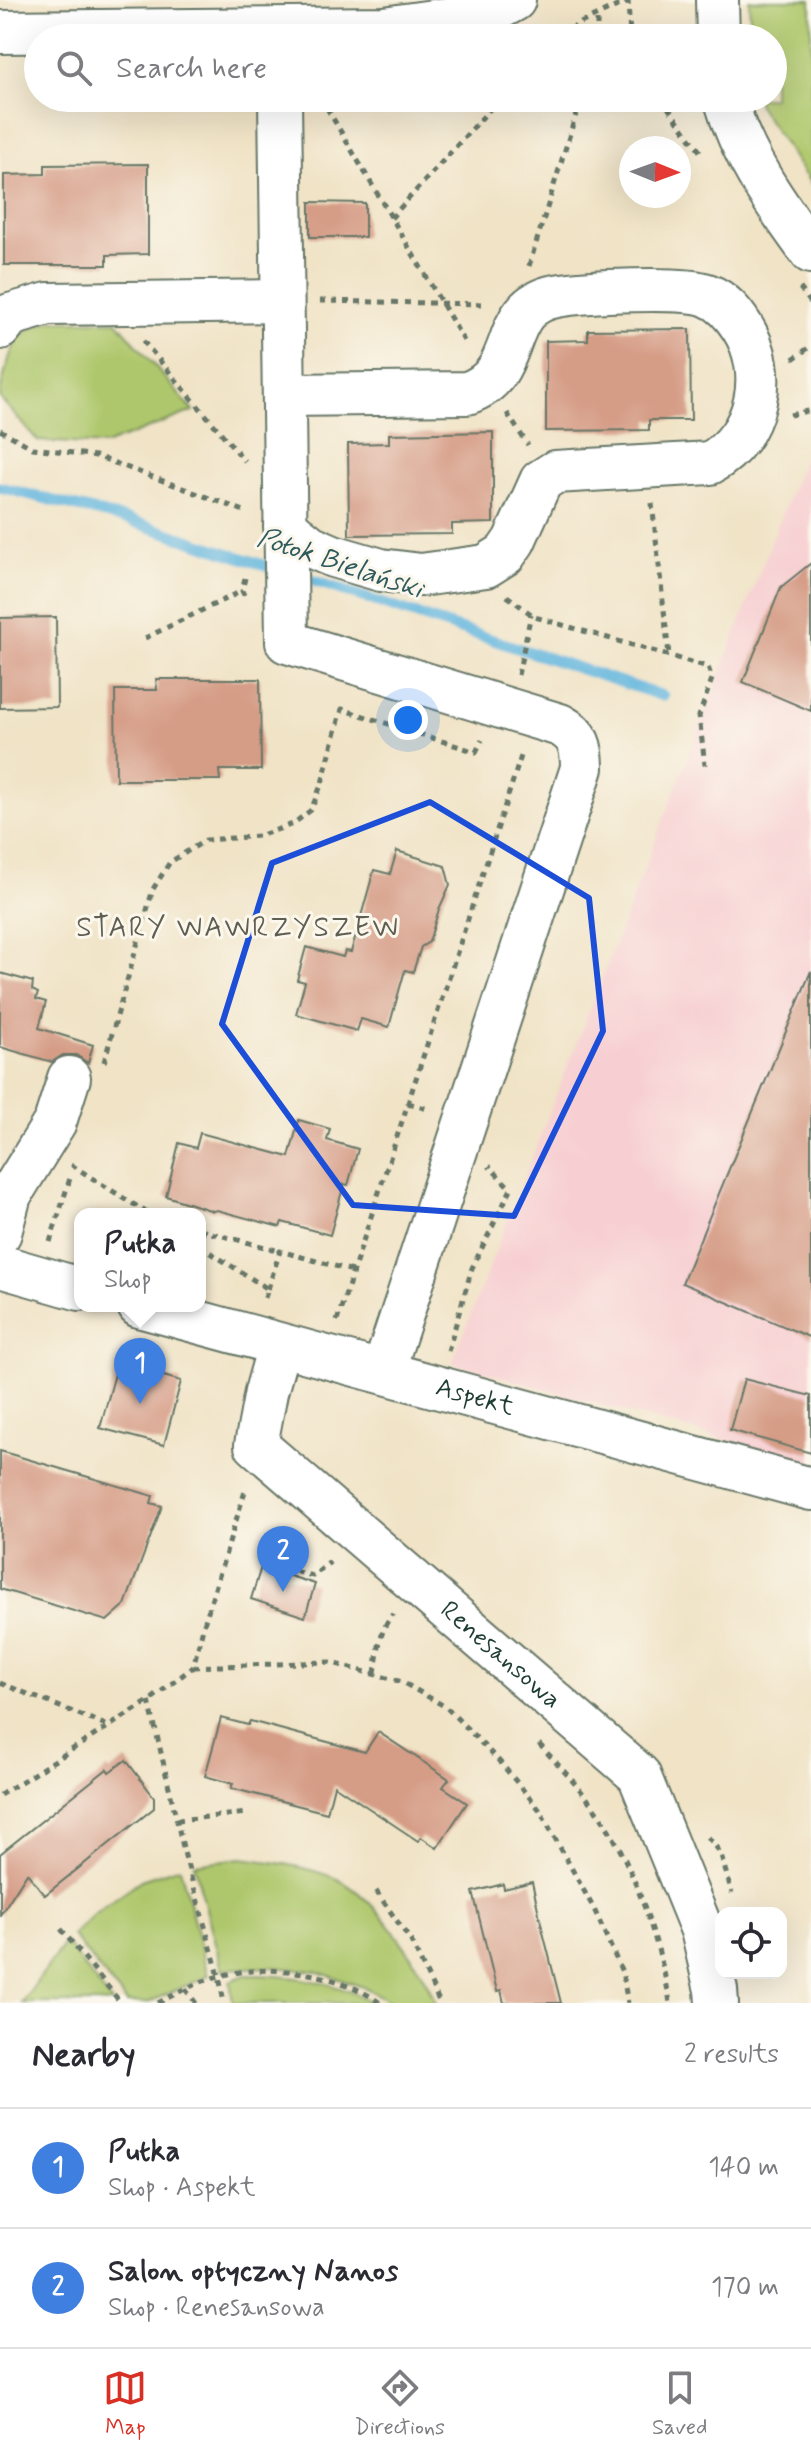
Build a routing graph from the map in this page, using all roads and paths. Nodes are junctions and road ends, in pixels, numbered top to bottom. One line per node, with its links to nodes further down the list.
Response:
1 (514, 0): 7 (street)
2 (628, 0): 4 (path); 10 (path)
3 (717, 0): 11 (street)
4 (597, 15): 8 (path); 9 (path)
5 (8, 21): 6 (street)
6 (71, 24)
7 (412, 24)
8 (578, 24)
9 (597, 24)
10 (629, 24)
11 (718, 24)
12 (280, 112): 19 (street)
13 (329, 112): 17 (path)
14 (487, 112): 17 (path)
15 (577, 112): 22 (path)
16 (729, 112): 18 (street)
17 (391, 218): 20 (path)
18 (811, 252)
19 (282, 301): 20 (path); 21 (street); 25 (street)
20 (441, 302): 22 (path); 24 (path)
21 (111, 304): 23 (street); 29 (path)
22 (524, 305): 24 (street); 27 (street)
23 (0, 328)
24 (489, 381): 25 (street); 28 (path)
25 (284, 395): 29 (street)
26 (0, 430): 29 (path)
27 (647, 466): 28 (street); 34 (path)
28 (548, 475): 30 (street)
29 (286, 529): 30 (street); 51 (street)
30 (486, 566): 32 (path)
31 (242, 591): 33 (path)
32 (531, 614): 34 (path); 35 (path)
33 (145, 638)
34 (669, 655): 38 (path)
35 (520, 667)
36 (483, 738): 39 (path)
37 (523, 749): 45 (path)
38 (705, 765)
39 (86, 1070): 43 (street)
40 (78, 1151): 41 (path)
41 (140, 1208)
42 (206, 1232): 45 (path)
43 (0, 1233)
44 (206, 1250): 48 (path)
45 (280, 1251): 48 (path)
46 (0, 1266): 47 (street)
47 (74, 1287)
48 (268, 1289): 50 (path)
49 (170, 1312): 50 (street, Aspekt)
50 (269, 1331): 51 (street, Aspekt); 84 (street, Renesansowa)
51 (383, 1372): 53 (street, Aspekt)
52 (246, 1475): 54 (path)
53 (811, 1489)
54 (245, 1491): 55 (path); 63 (path)
55 (258, 1501)
56 (318, 1552): 57 (path)
57 (330, 1562): 58 (path); 59 (path)
58 (341, 1571)
59 (288, 1575)
60 (383, 1606): 61 (path)
61 (393, 1614): 62 (path); 64 (path)
62 (405, 1624)
63 (193, 1667): 64 (path); 66 (path)
64 (375, 1673): 82 (path)
65 (0, 1683): 67 (path)
66 (149, 1701): 67 (path); 71 (path)
67 (107, 1725): 69 (path)
68 (535, 1740): 83 (path)
69 (0, 1795)
70 (248, 1813): 71 (path)
71 (177, 1820): 74 (path)
72 (376, 1891): 81 (path)
73 (61, 1929): 76 (path)
74 (219, 1976): 75 (path); 79 (path); 80 (path)
75 (185, 1989): 77 (path); 78 (path)
76 (121, 2003)
77 (158, 2003)
78 (196, 2003)
79 (224, 2003)
80 (380, 2003)
81 (440, 2003)
82 (628, 2003)
83 (670, 2003)
84 (717, 2003)

